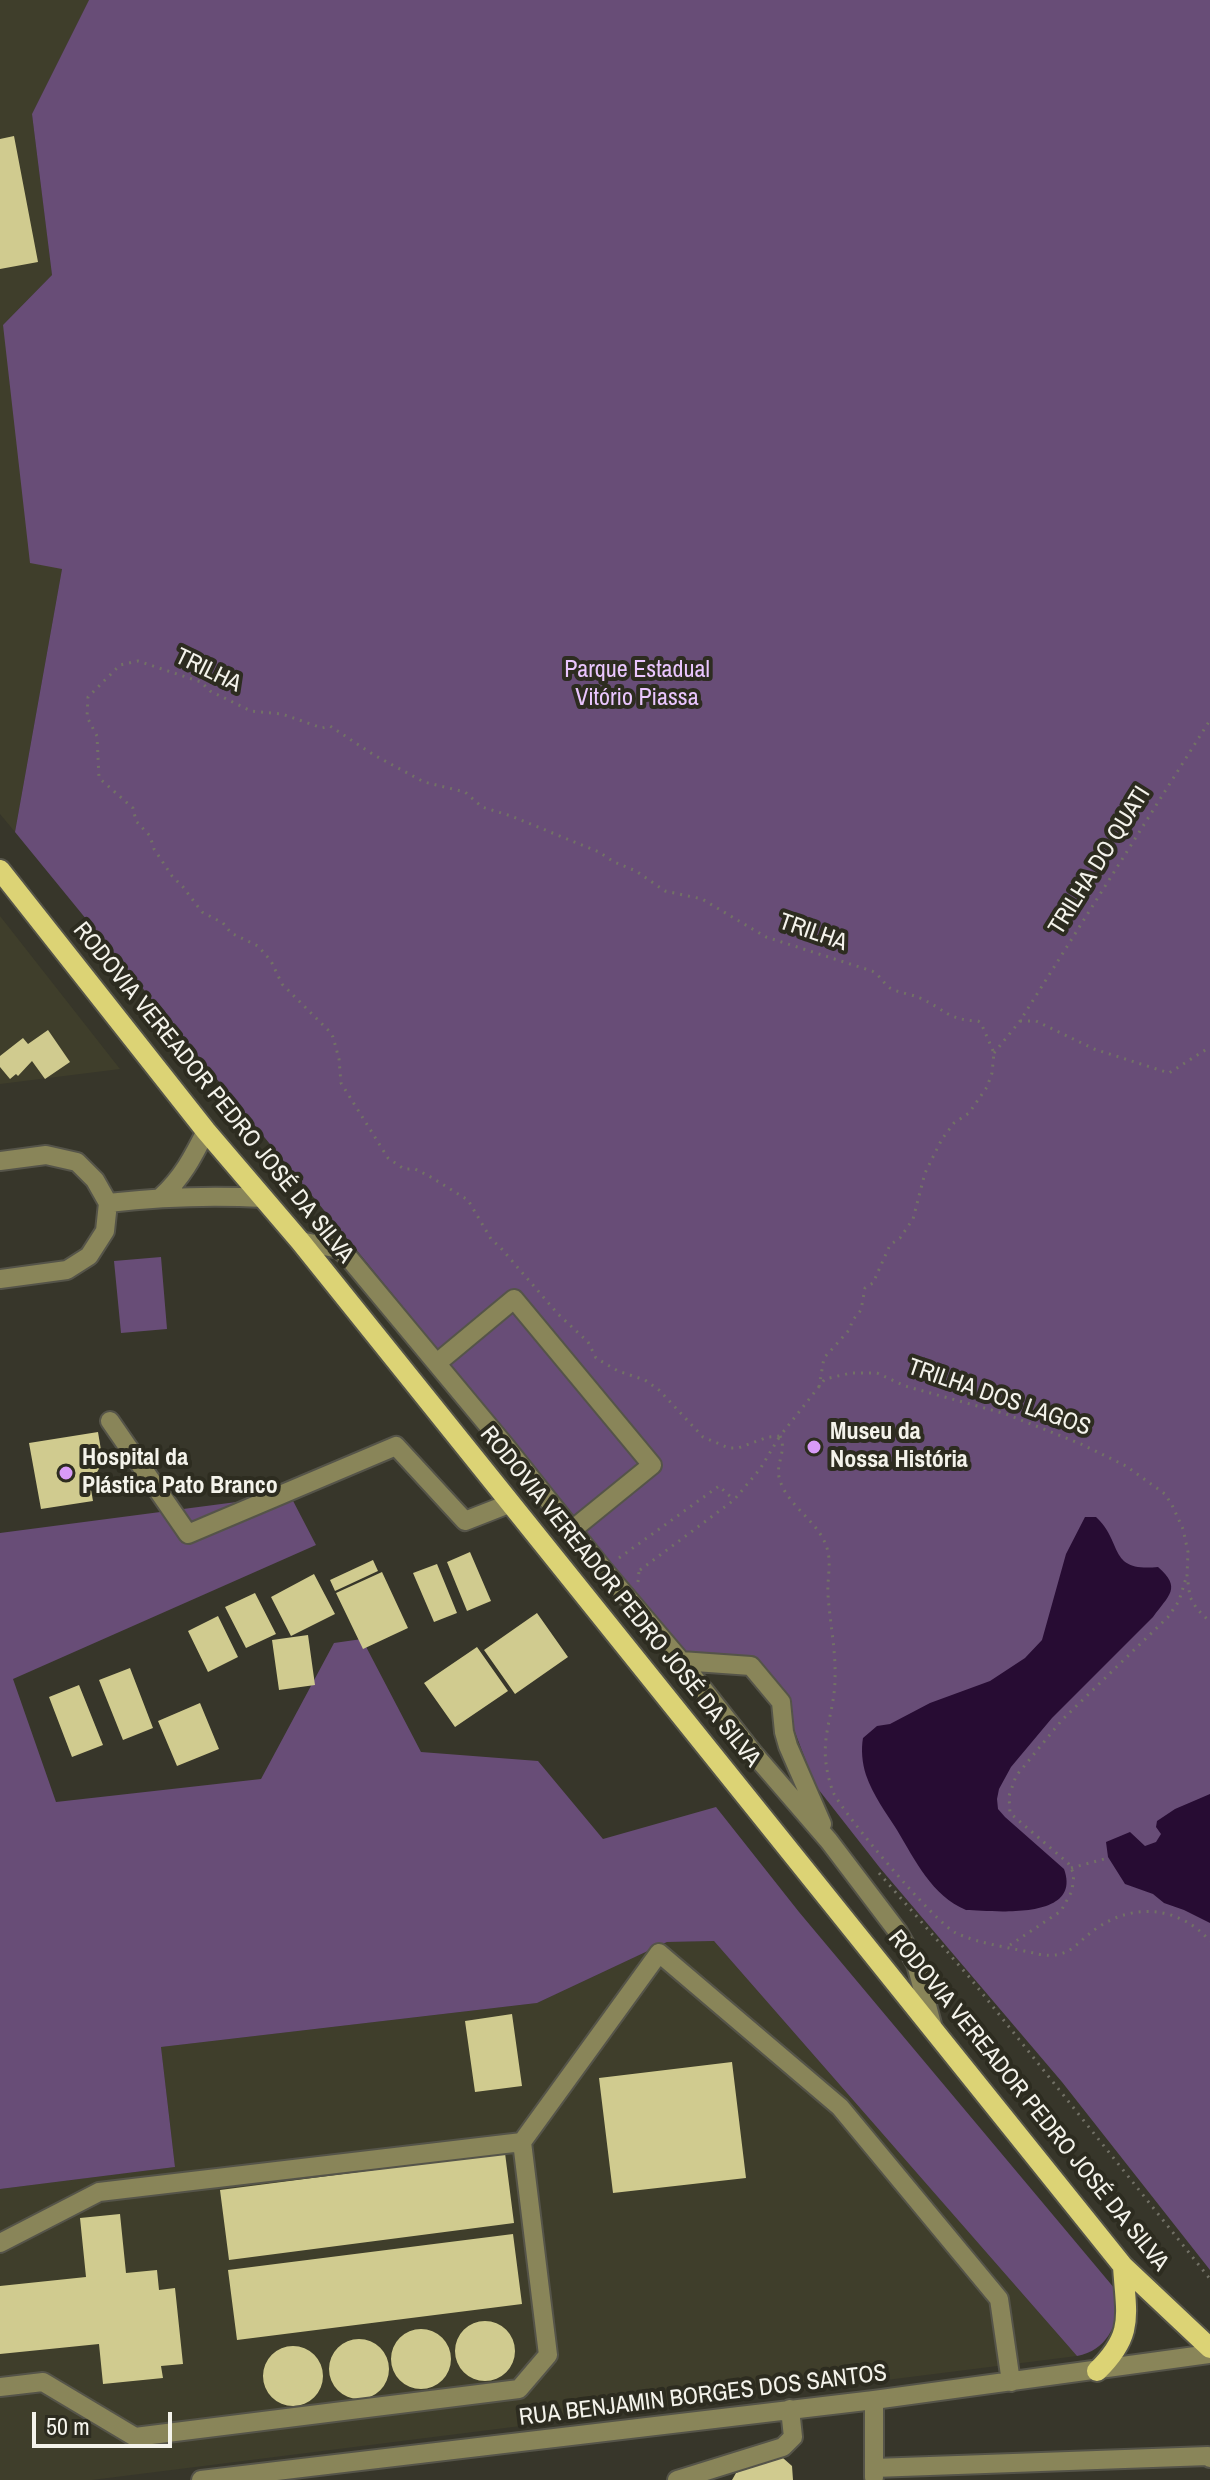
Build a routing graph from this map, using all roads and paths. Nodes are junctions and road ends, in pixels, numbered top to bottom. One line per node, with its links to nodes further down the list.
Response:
1 (1210, 720): 3 (path, TRILHA DO QUATI)
2 (0, 870): 6 (main road, RODOVIA VEREADOR PEDRO JOSÉ DA SILVA)
3 (1020, 1021): 4 (path); 5 (path, TRILHA DO QUATI)
4 (1210, 1047)
5 (994, 1053): 14 (path); 16 (path, TRILHA)
6 (206, 1131): 8 (street); 9 (main road, RODOVIA VEREADOR PEDRO JOSÉ DA SILVA)
7 (0, 1161): 10 (street)
8 (161, 1197): 9 (street); 10 (street)
9 (263, 1198): 11 (main road, RODOVIA VEREADOR PEDRO JOSÉ DA SILVA)
10 (108, 1203): 12 (street)
11 (300, 1241): 13 (street); 18 (main road, RODOVIA VEREADOR PEDRO JOSÉ DA SILVA)
12 (0, 1279)
13 (437, 1363): 19 (street); 19 (street)
14 (819, 1387): 16 (path); 22 (path, TRILHA DOS LAGOS)
15 (110, 1421): 18 (street)
16 (780, 1436): 17 (path); 32 (path)
17 (734, 1500): 20 (path); 21 (path)
18 (511, 1503): 33 (main road, RODOVIA VEREADOR PEDRO JOSÉ DA SILVA)
19 (572, 1530): 20 (street)
20 (603, 1569): 23 (street)
21 (639, 1571): 23 (path); 24 (path)
22 (1187, 1575): 25 (path, TRILHA DOS LAGOS); 29 (path)
23 (618, 1587): 26 (street)
24 (641, 1592)
25 (1210, 1622)
26 (681, 1661): 27 (street); 27 (street)
27 (829, 1841): 33 (street)
28 (1108, 1858): 29 (path)
29 (1071, 1868): 32 (path)
30 (879, 1873): 37 (path)
31 (1210, 1941): 32 (path)
32 (1008, 1947)
33 (933, 2028): 36 (main road, RODOVIA VEREADOR PEDRO JOSÉ DA SILVA)
34 (522, 2142): 35 (street); 41 (street); 42 (street)
35 (0, 2243)
36 (1123, 2266): 38 (main road, RODOVIA VEREADOR PEDRO JOSÉ DA SILVA); 40 (main road)
37 (1210, 2279)
38 (1210, 2348)
39 (1210, 2354): 40 (street, RUA BENJAMIN BORGES DOS SANTOS)
40 (1097, 2371): 41 (street, RUA BENJAMIN BORGES DOS SANTOS)
41 (1011, 2382): 43 (street, RUA BENJAMIN BORGES DOS SANTOS)
42 (0, 2387)
43 (874, 2400): 44 (street, RUA BENJAMIN BORGES DOS SANTOS); 46 (street)
44 (790, 2409): 47 (street, RUA BENJAMIN BORGES DOS SANTOS); 48 (street)
45 (1210, 2458): 46 (street)
46 (874, 2474)
47 (201, 2480)
48 (677, 2480)

